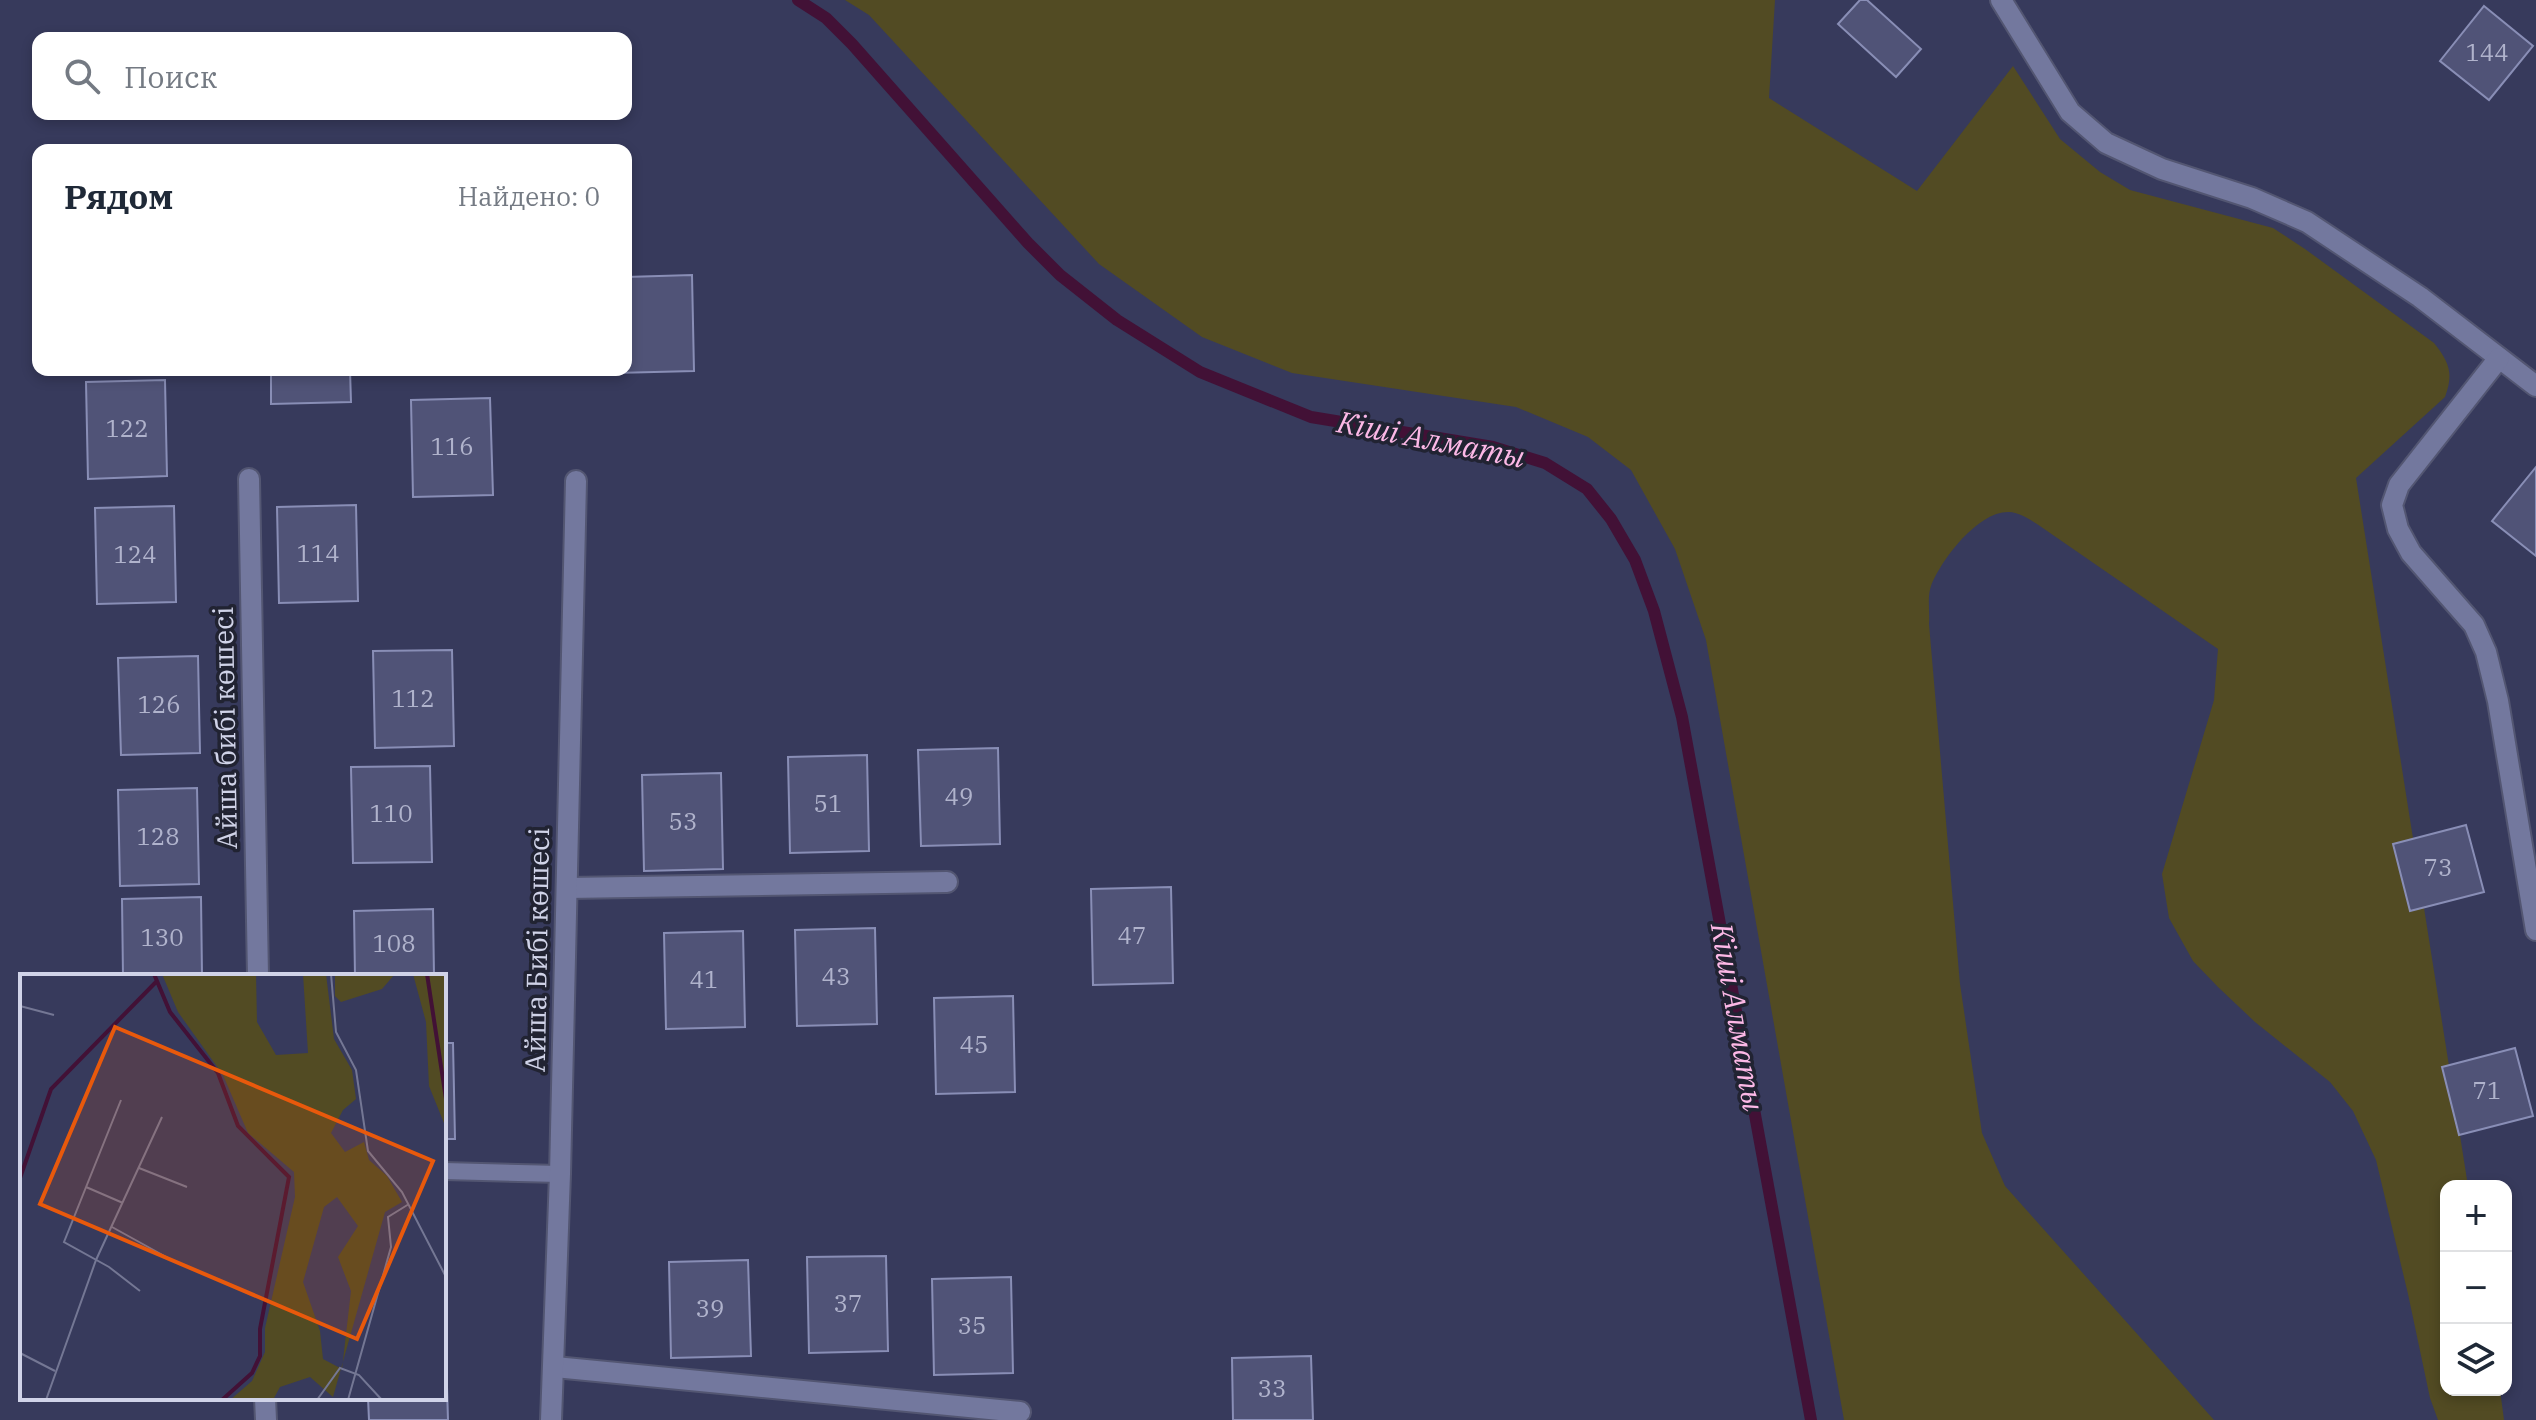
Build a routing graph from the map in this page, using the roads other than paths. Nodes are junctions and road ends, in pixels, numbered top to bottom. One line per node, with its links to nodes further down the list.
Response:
1 (2001, 0): 2 (street)
2 (2499, 358): 3 (street); 8 (street)
3 (2536, 386)
4 (249, 479): 9 (street, Айша бибі көшесі)
5 (576, 481): 7 (street, Айша Бибі көшесі)
6 (947, 882): 7 (street)
7 (567, 888): 11 (street, Айша Бибі көшесі)
8 (2536, 930)
9 (258, 974)
10 (446, 1171): 11 (lane)
11 (560, 1174): 12 (street, Айша Бибі көшесі)
12 (555, 1367): 14 (street); 16 (street, Айша Бибі көшесі)
13 (265, 1400): 15 (street)
14 (1020, 1412)
15 (266, 1420)
16 (551, 1420)

